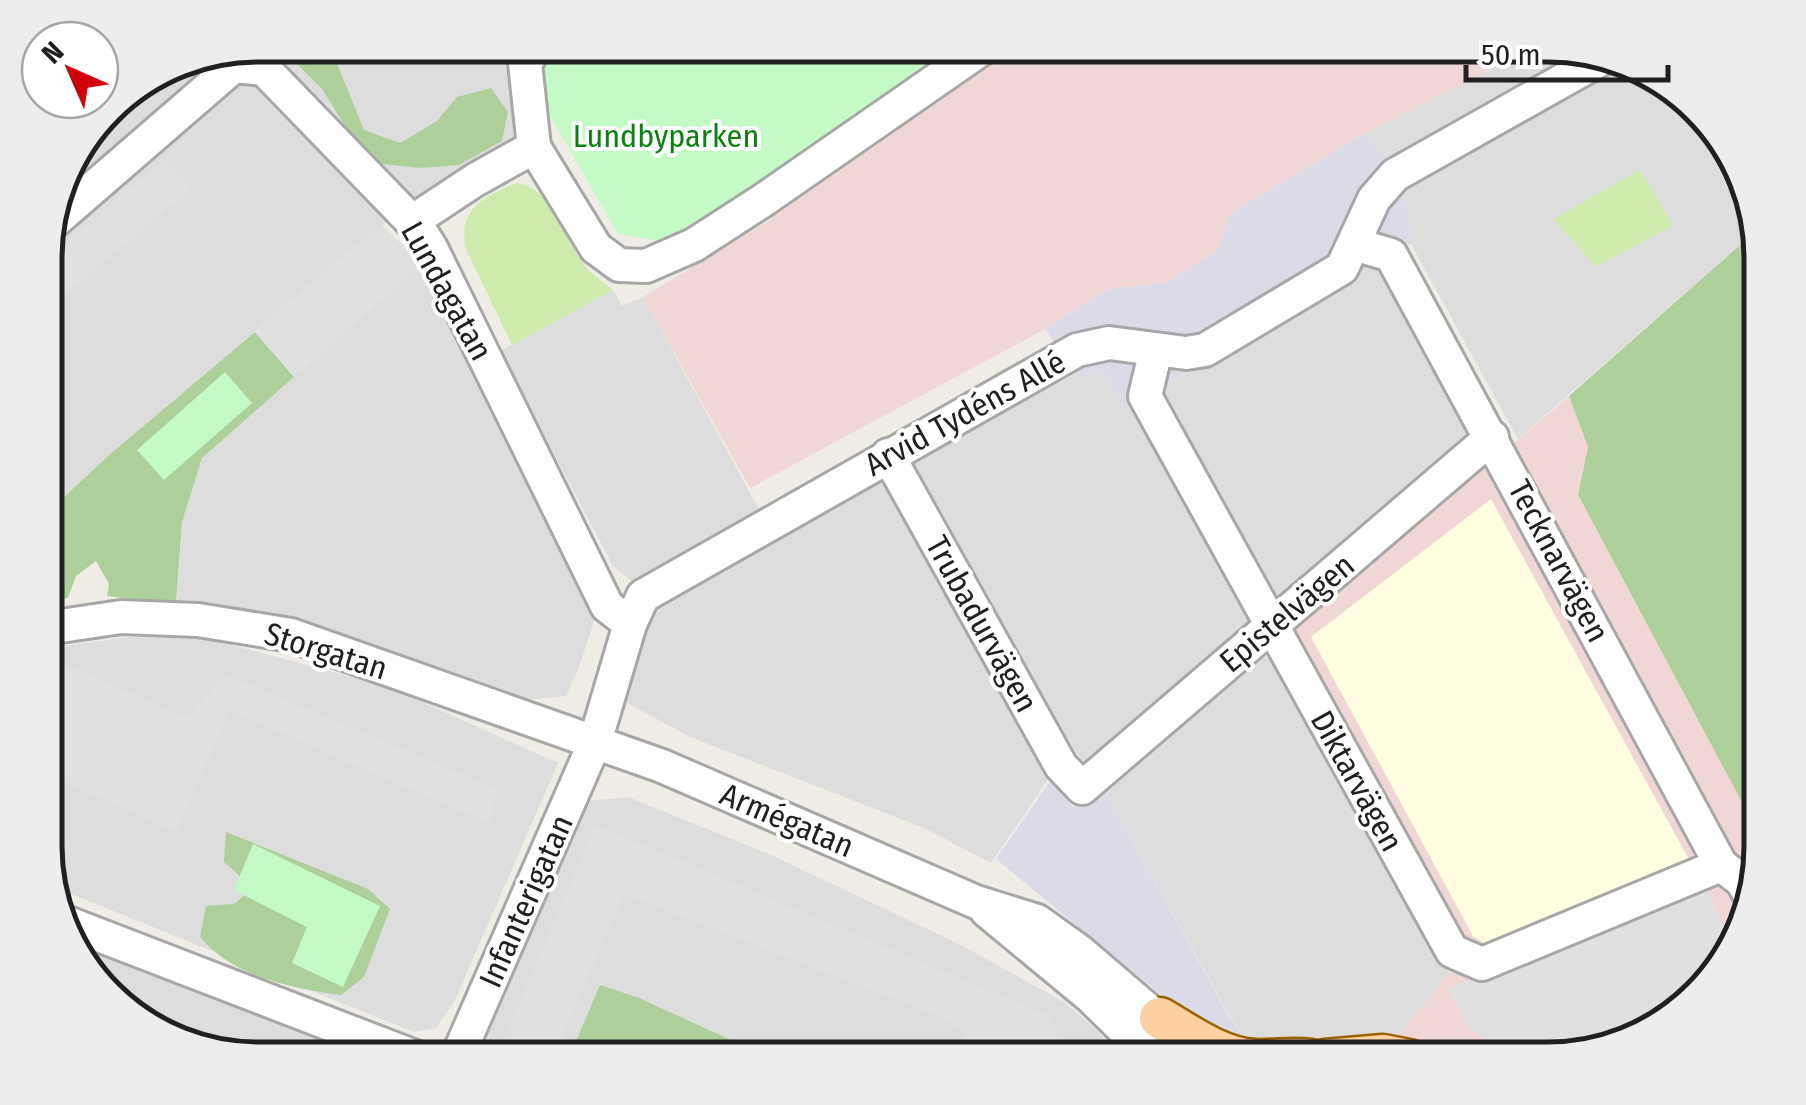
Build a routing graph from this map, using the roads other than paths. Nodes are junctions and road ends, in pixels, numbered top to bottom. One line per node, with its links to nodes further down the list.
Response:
1 (527, 62): 4 (street)
2 (961, 62): 4 (street)
3 (1588, 67): 7 (street, Arvid Tydéns Allé)
4 (534, 146): 6 (street)
5 (69, 209): 6 (street, Lundagatan)
6 (414, 221): 11 (street, Lundagatan)
7 (1354, 244): 8 (street, Arvid Tydéns Allé); 9 (street, Tecknarvägen)
8 (1156, 350): 10 (street, Arvid Tydéns Allé); 13 (street, Diktarvägen)
9 (1492, 438): 13 (street, Epistelvägen); 16 (street, Tecknarvägen)
10 (888, 456): 11 (street, Arvid Tydéns Allé); 15 (street, Trubadurvägen)
11 (630, 624): 14 (street)
12 (62, 626): 14 (street, Storgatan)
13 (1272, 626): 15 (street, Epistelvägen); 16 (street, Diktarvägen)
14 (596, 742): 18 (street, Armégatan); 22 (street, Infanterigatan)
15 (1082, 788)
16 (1722, 865): 17 (street, Tecknarvägen)
17 (1741, 880)
18 (976, 902): 20 (street, Armégatan); 23 (street, Armégatan)
19 (81, 928): 21 (street)
20 (1160, 1018): 24 (street, Armégatan); 25 (main road)
21 (375, 1042)
22 (464, 1042)
23 (1136, 1042)
24 (1182, 1042)
25 (1200, 1042)

